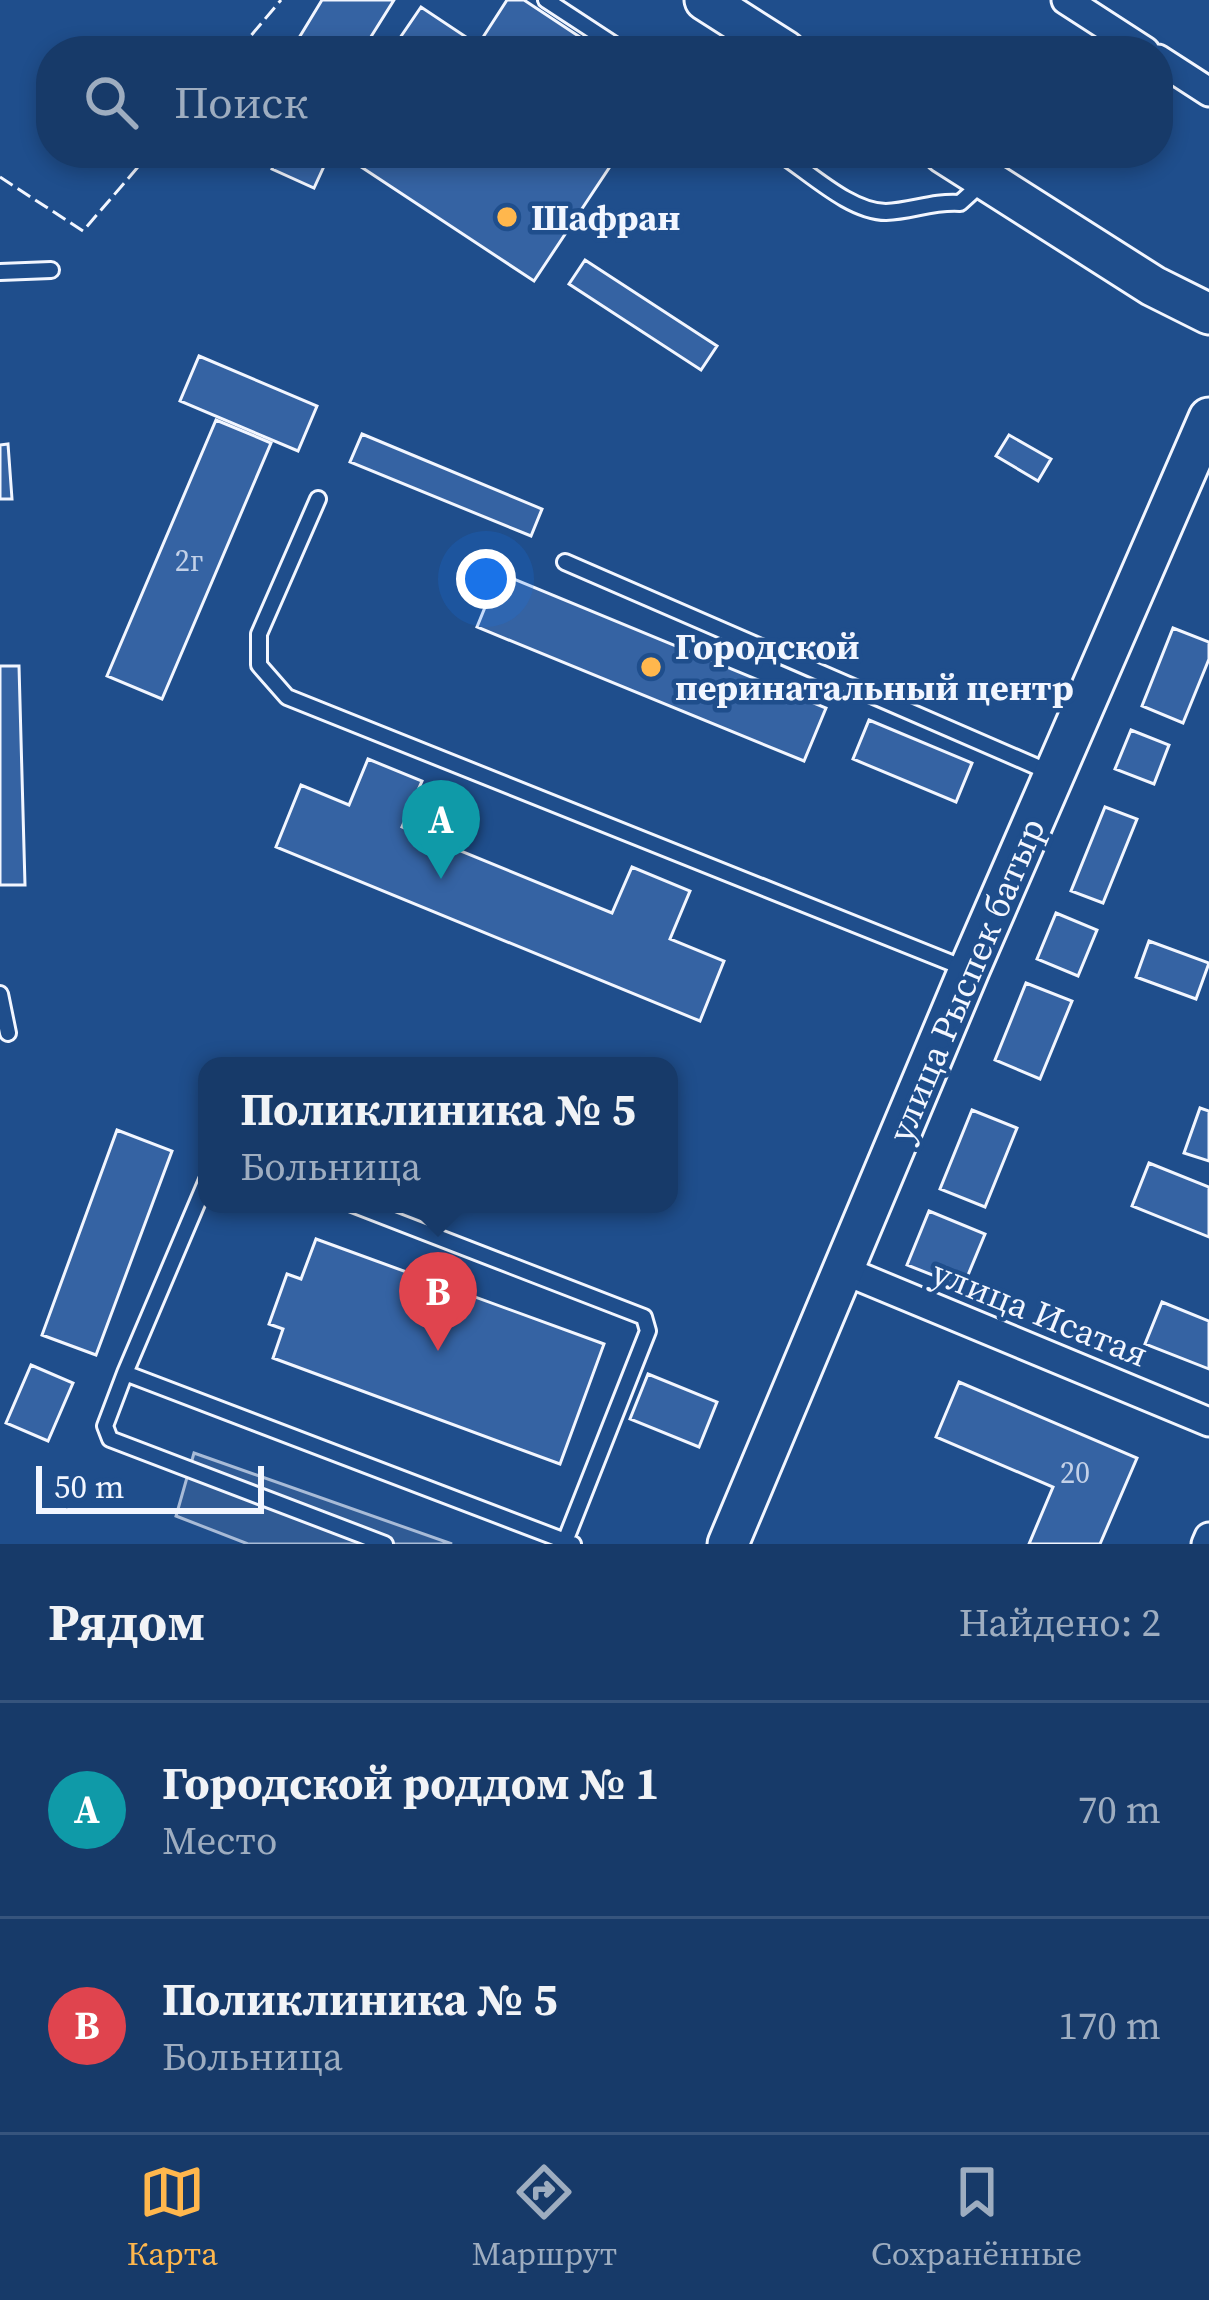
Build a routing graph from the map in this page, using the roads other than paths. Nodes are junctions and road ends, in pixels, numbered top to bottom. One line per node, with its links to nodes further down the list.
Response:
1 (546, 0): 4 (lane)
2 (705, 0): 5 (street)
3 (1066, 0): 6 (street)
4 (601, 36)
5 (761, 36)
6 (1122, 36)
7 (1173, 69): 8 (street)
8 (1209, 92)
9 (802, 168): 11 (lane)
10 (968, 168): 11 (street)
11 (986, 179): 14 (street)
12 (51, 270): 13 (lane)
13 (0, 272)
14 (1209, 314)
15 (1209, 418): 18 (street, улица Рыспек батыр)
16 (319, 499): 19 (lane)
17 (565, 562): 18 (lane)
18 (1054, 773): 19 (street, улица Рыспек батыр)
19 (969, 970): 24 (street, улица Рыспек батыр)
20 (0, 994): 21 (lane)
21 (8, 1033)
22 (198, 1201): 25 (lane)
23 (375, 1213): 27 (lane)
24 (843, 1270): 26 (street, улица Исатая); 29 (street, улица Рыспек батыр)
25 (124, 1373): 27 (lane); 28 (lane)
26 (1209, 1422)
27 (567, 1543)
28 (385, 1544)
29 (728, 1544)

